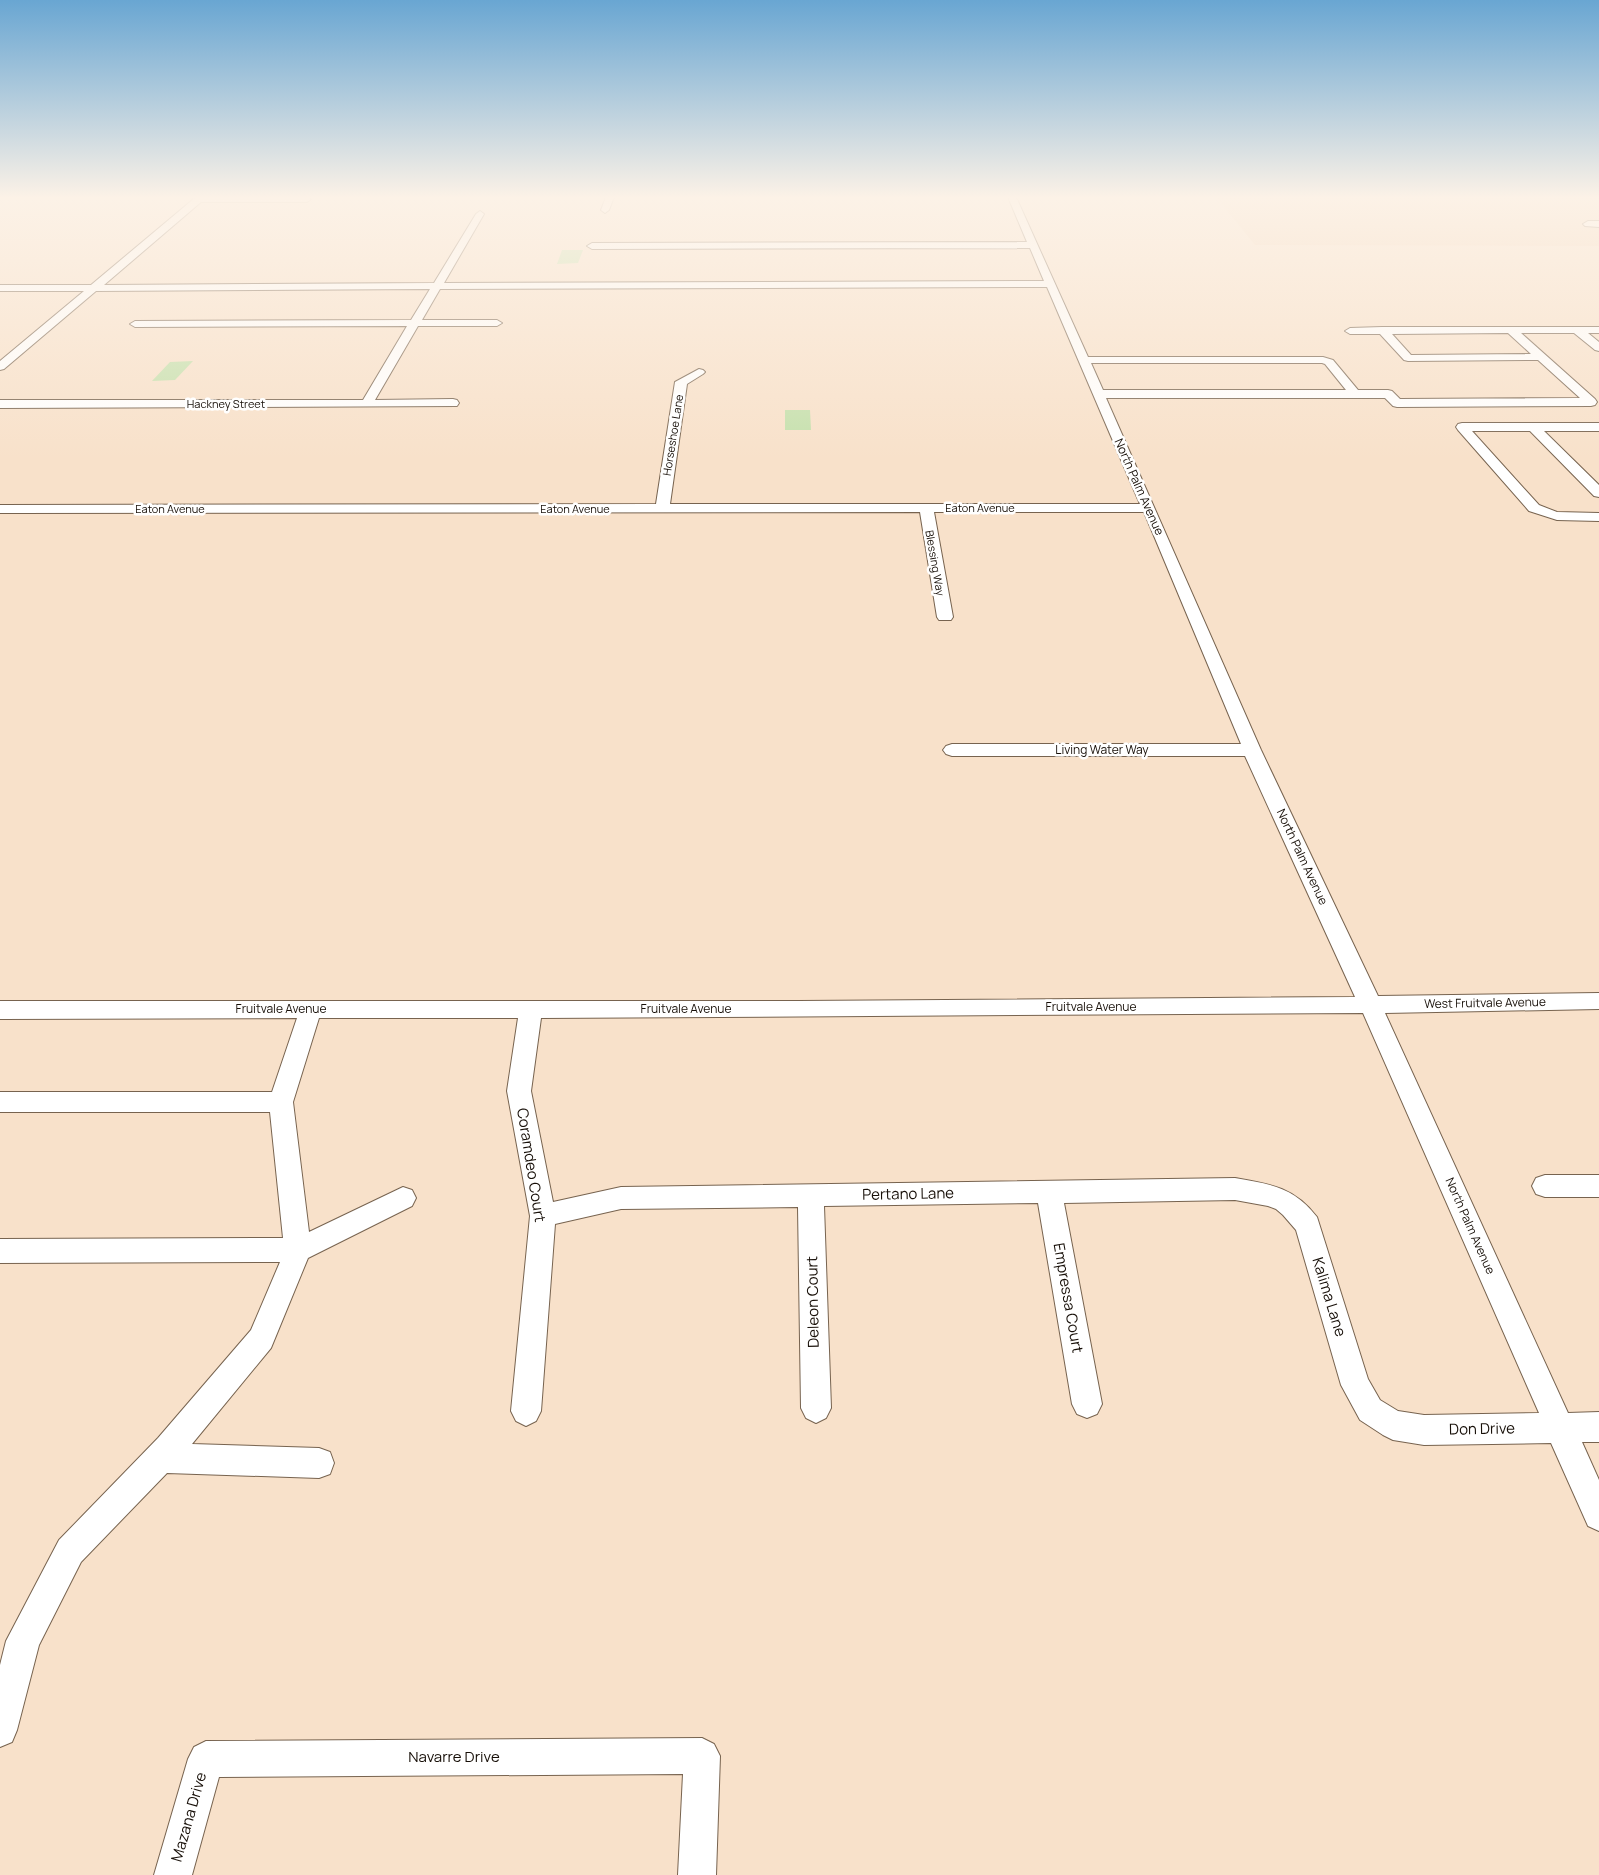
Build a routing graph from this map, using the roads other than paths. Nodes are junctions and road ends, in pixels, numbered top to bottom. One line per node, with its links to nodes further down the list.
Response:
1 (97, 284): 6 (street)
2 (896, 284): 4 (street)
3 (1049, 284): 17 (street, North Palm Avenue)
4 (437, 286): 6 (street); 7 (street)
5 (0, 288): 6 (street)
6 (93, 288): 21 (street)
7 (415, 323): 8 (street); 9 (street); 28 (street)
8 (497, 323)
9 (135, 324)
10 (1350, 330): 11 (street)
11 (1382, 330): 12 (street); 16 (street)
12 (1511, 330): 13 (street); 16 (street)
13 (1577, 330): 14 (street); 15 (street)
14 (1599, 330)
15 (1599, 348)
16 (1540, 357): 30 (street)
17 (1083, 360): 18 (street); 23 (street, North Palm Avenue)
18 (1184, 360): 19 (street); 24 (street)
19 (1232, 360): 20 (street); 25 (street)
20 (1279, 360): 26 (street); 27 (street)
21 (0, 367)
22 (699, 372): 39 (street, Horseshoe Lane)
23 (1097, 385): 24 (street); 37 (street, North Palm Avenue)
24 (1204, 394): 25 (street)
25 (1255, 394): 26 (street)
26 (1304, 394): 27 (street)
27 (1355, 394): 30 (street)
28 (366, 403): 29 (street, Hackney Street); 31 (street, Hackney Street)
29 (453, 403)
30 (1432, 403): 32 (street)
31 (0, 404)
32 (1462, 427): 33 (street); 40 (street)
33 (1533, 427): 34 (street); 35 (street)
34 (1599, 427)
35 (1599, 493)
36 (926, 508): 37 (street, Eaton Avenue); 39 (street, Eaton Avenue); 41 (street, Blessing Way)
37 (1149, 508): 43 (street, North Palm Avenue)
38 (0, 509): 39 (street, Eaton Avenue)
39 (662, 509)
40 (1599, 517)
41 (945, 617)
42 (952, 750): 43 (street, Living Water Way)
43 (1252, 750): 45 (street, North Palm Avenue)
44 (1599, 1001): 45 (street, West Fruitvale Avenue)
45 (1371, 1006): 48 (street, Fruitvale Avenue); 64 (street, North Palm Avenue)
46 (311, 1009): 47 (street, Fruitvale Avenue); 48 (street, Fruitvale Avenue); 50 (street)
47 (0, 1010)
48 (531, 1010): 57 (street, Coramdeo Court)
49 (0, 1102): 50 (street)
50 (281, 1102): 58 (street)
51 (1545, 1186): 52 (street)
52 (1599, 1186)
53 (1049, 1192): 54 (street, Pertano Lane); 55 (street, Pertano Lane); 60 (street, Empressa Court)
54 (811, 1196): 57 (street, Pertano Lane); 61 (street, Deleon Court)
55 (1275, 1196): 62 (street, Kalima Lane)
56 (403, 1198): 58 (street)
57 (542, 1216): 63 (street, Coramdeo Court)
58 (298, 1250): 59 (street); 66 (street)
59 (0, 1251)
60 (1087, 1404)
61 (816, 1408)
62 (1370, 1410): 64 (street, Don Drive)
63 (526, 1411)
64 (1560, 1427): 65 (street, Don Drive); 68 (street, North Palm Avenue)
65 (1599, 1427)
66 (161, 1458): 67 (street); 69 (street)
67 (319, 1463)
68 (1599, 1515)
69 (0, 1730)
70 (206, 1759): 71 (street, Mazana Drive); 72 (street, Navarre Drive)
71 (173, 1875)
72 (697, 1875)

